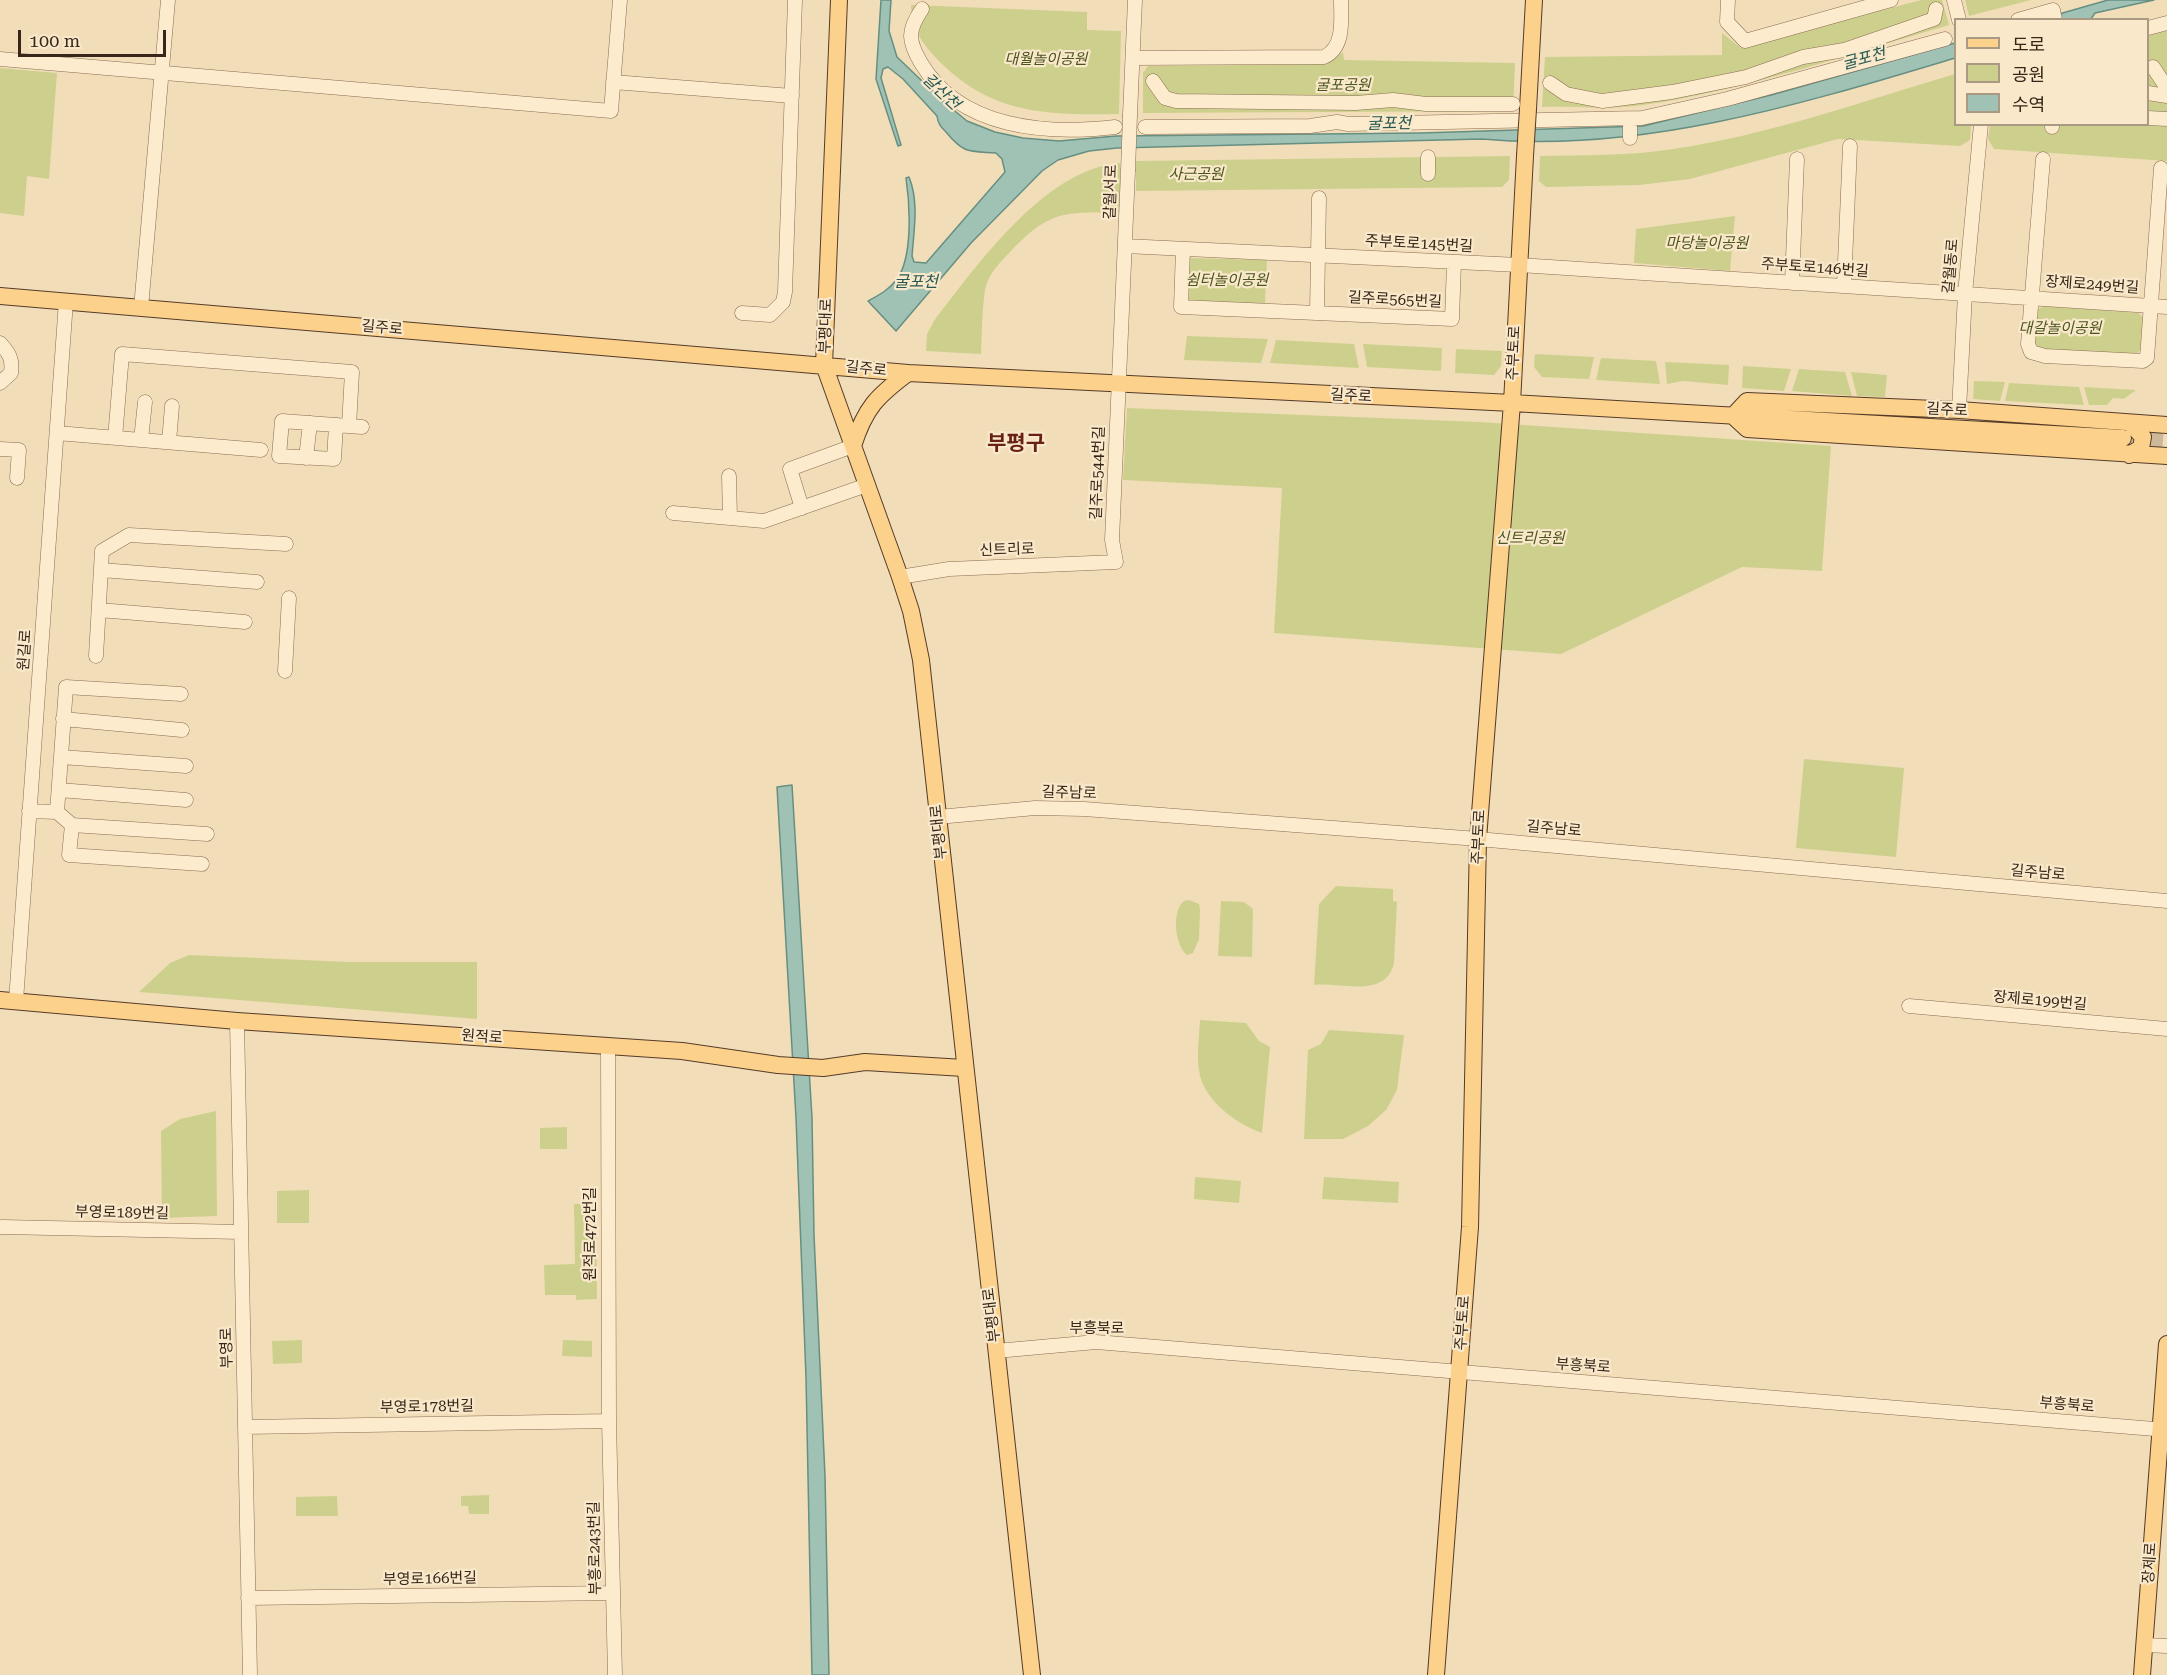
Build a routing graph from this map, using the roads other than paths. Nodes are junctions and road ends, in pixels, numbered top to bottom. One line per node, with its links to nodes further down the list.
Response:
1 (168, 0): 22 (street)
2 (620, 0): 24 (street)
3 (795, 0): 27 (street)
4 (839, 0): 58 (main road, 부평대로)
5 (1135, 0): 19 (street, 갈월서로)
6 (1341, 0): 19 (street)
7 (1534, 0): 28 (main road, 주부토로)
8 (1728, 0): 9 (street)
9 (1890, 0)
10 (1954, 0): 14 (street)
11 (922, 9): 32 (street)
12 (1936, 9): 25 (street)
13 (2054, 15): 15 (street)
14 (1958, 18)
15 (2032, 18)
16 (2167, 22): 17 (street)
17 (2149, 28)
18 (1944, 39): 33 (street)
19 (1133, 58): 41 (street, 갈월서로, bridge)
20 (0, 59): 22 (street)
21 (2150, 67): 26 (street)
22 (160, 74): 24 (street); 54 (street)
23 (1153, 81): 28 (street)
24 (614, 82): 27 (street)
25 (1550, 83)
26 (2158, 92)
27 (792, 96): 56 (street)
28 (1520, 107): 45 (main road, 주부토로, bridge)
29 (2149, 118): 30 (street)
30 (2167, 119)
31 (1981, 126): 48 (street, 갈월동로)
32 (1116, 127)
33 (1145, 128)
34 (1850, 146): 47 (street)
35 (1428, 157): 39 (street)
36 (1797, 159): 46 (street)
37 (2043, 159): 50 (street, 장제로249번길)
38 (2161, 168): 52 (street, 장제로249번길)
39 (1428, 174)
40 (1319, 198): 43 (street)
41 (1125, 246): 42 (street, 주부토로145번길); 61 (street, 갈월서로)
42 (1183, 249): 43 (street, 주부토로145번길); 55 (street)
43 (1317, 255): 44 (street, 주부토로145번길); 55 (street)
44 (1454, 263): 45 (street, 주부토로145번길); 55 (street, 길주로565번길)
45 (1519, 265): 46 (street, 주부토로146번길); 63 (main road, 주부토로)
46 (1792, 283): 47 (street, 주부토로146번길)
47 (1844, 286): 48 (street, 주부토로146번길)
48 (1965, 294): 50 (street, 장제로249번길); 65 (street, 갈월동로)
49 (0, 296): 51 (main road, 길주로)
50 (2032, 298): 52 (street, 장제로249번길); 52 (street, 장제로249번길)
51 (66, 301): 54 (main road, 길주로); 71 (street, 원길로)
52 (2150, 306): 53 (street)
53 (2167, 307)
54 (141, 308): 58 (main road, 길주로)
55 (1317, 312)
56 (742, 313)
57 (0, 343): 60 (street)
58 (825, 365): 59 (main road, 길주로); 76 (main road, 부평대로)
59 (908, 373): 61 (main road, 길주로); 76 (main road)
60 (0, 383)
61 (1119, 385): 63 (main road, 길주로); 89 (street, 길주로544번길)
62 (145, 402): 74 (street)
63 (1512, 403): 66 (main road, 길주로); 110 (main road, 주부토로)
64 (172, 406): 75 (street)
65 (1959, 411): 66 (main road, 길주로); 68 (main road, 길주로)
66 (1733, 416): 73 (main road, 길주로); 79 (main road, 길주로)
67 (310, 423): 70 (street); 81 (street); 81 (street)
68 (2130, 423): 69 (main road, 길주로); 79 (main road)
69 (2167, 425)
70 (349, 426): 72 (street); 81 (street)
71 (57, 433): 72 (street); 105 (street, 원길로)
72 (115, 438): 74 (street)
73 (2123, 438)
74 (141, 440): 75 (street)
75 (170, 442): 78 (street)
76 (853, 446): 84 (main road, 부평대로); 85 (street)
77 (0, 449): 83 (street)
78 (261, 450)
79 (2129, 455): 80 (main road, 길주로)
80 (2167, 456)
81 (306, 458)
82 (729, 476): 87 (street)
83 (17, 478)
84 (867, 485): 85 (street); 91 (main road, 부평대로)
85 (802, 508): 87 (street)
86 (673, 513): 87 (street)
87 (730, 518)
88 (286, 544): 90 (street)
89 (1116, 562): 91 (street, 신트리로)
90 (101, 570): 92 (street); 94 (street)
91 (900, 577): 107 (main road, 부평대로)
92 (257, 582)
93 (289, 598): 97 (street)
94 (99, 610): 95 (street); 96 (street)
95 (245, 622)
96 (96, 656)
97 (285, 671)
98 (180, 694): 99 (street)
99 (63, 719): 100 (street); 101 (street)
100 (182, 730)
101 (61, 757): 102 (street); 103 (street)
102 (186, 766)
103 (58, 790): 104 (street); 106 (street)
104 (186, 801)
105 (30, 811): 106 (street); 113 (street, 원길로)
106 (57, 812): 108 (street)
107 (938, 817): 110 (street, 길주남로); 118 (main road, 부평대로)
108 (72, 825): 109 (street); 111 (street)
109 (207, 834)
110 (1478, 839): 112 (street, 길주남로); 123 (main road, 주부토로)
111 (202, 864)
112 (2167, 901)
113 (8, 1001): 115 (main road, 원적로)
114 (1909, 1006): 116 (street, 장제로199번길)
115 (237, 1021): 117 (main road, 원적로); 120 (street, 부영로)
116 (2167, 1029)
117 (608, 1046): 118 (main road, 원적로); 124 (street, 원적로472번길)
118 (964, 1068): 122 (main road, 부평대로)
119 (2, 1227): 120 (street, 부영로189번길)
120 (241, 1232): 125 (street, 부영로)
121 (2167, 1344): 126 (main road, 장제로)
122 (996, 1351): 123 (street, 부흥북로); 133 (main road, 부평대로)
123 (1460, 1372): 126 (street, 부흥북로); 134 (main road, 주부토로)
124 (609, 1421): 125 (street, 부영로178번길); 127 (street, 부흥로243번길)
125 (245, 1426): 128 (street, 부영로)
126 (2164, 1430): 129 (main road, 장제로)
127 (613, 1593): 128 (street, 부영로166번길); 132 (street, 부흥로243번길)
128 (248, 1598): 131 (street, 부영로)
129 (2144, 1645): 130 (street); 135 (main road, 장제로)
130 (2167, 1646)
131 (250, 1675)
132 (615, 1675)
133 (1032, 1675)
134 (1436, 1675)
135 (2142, 1675)

